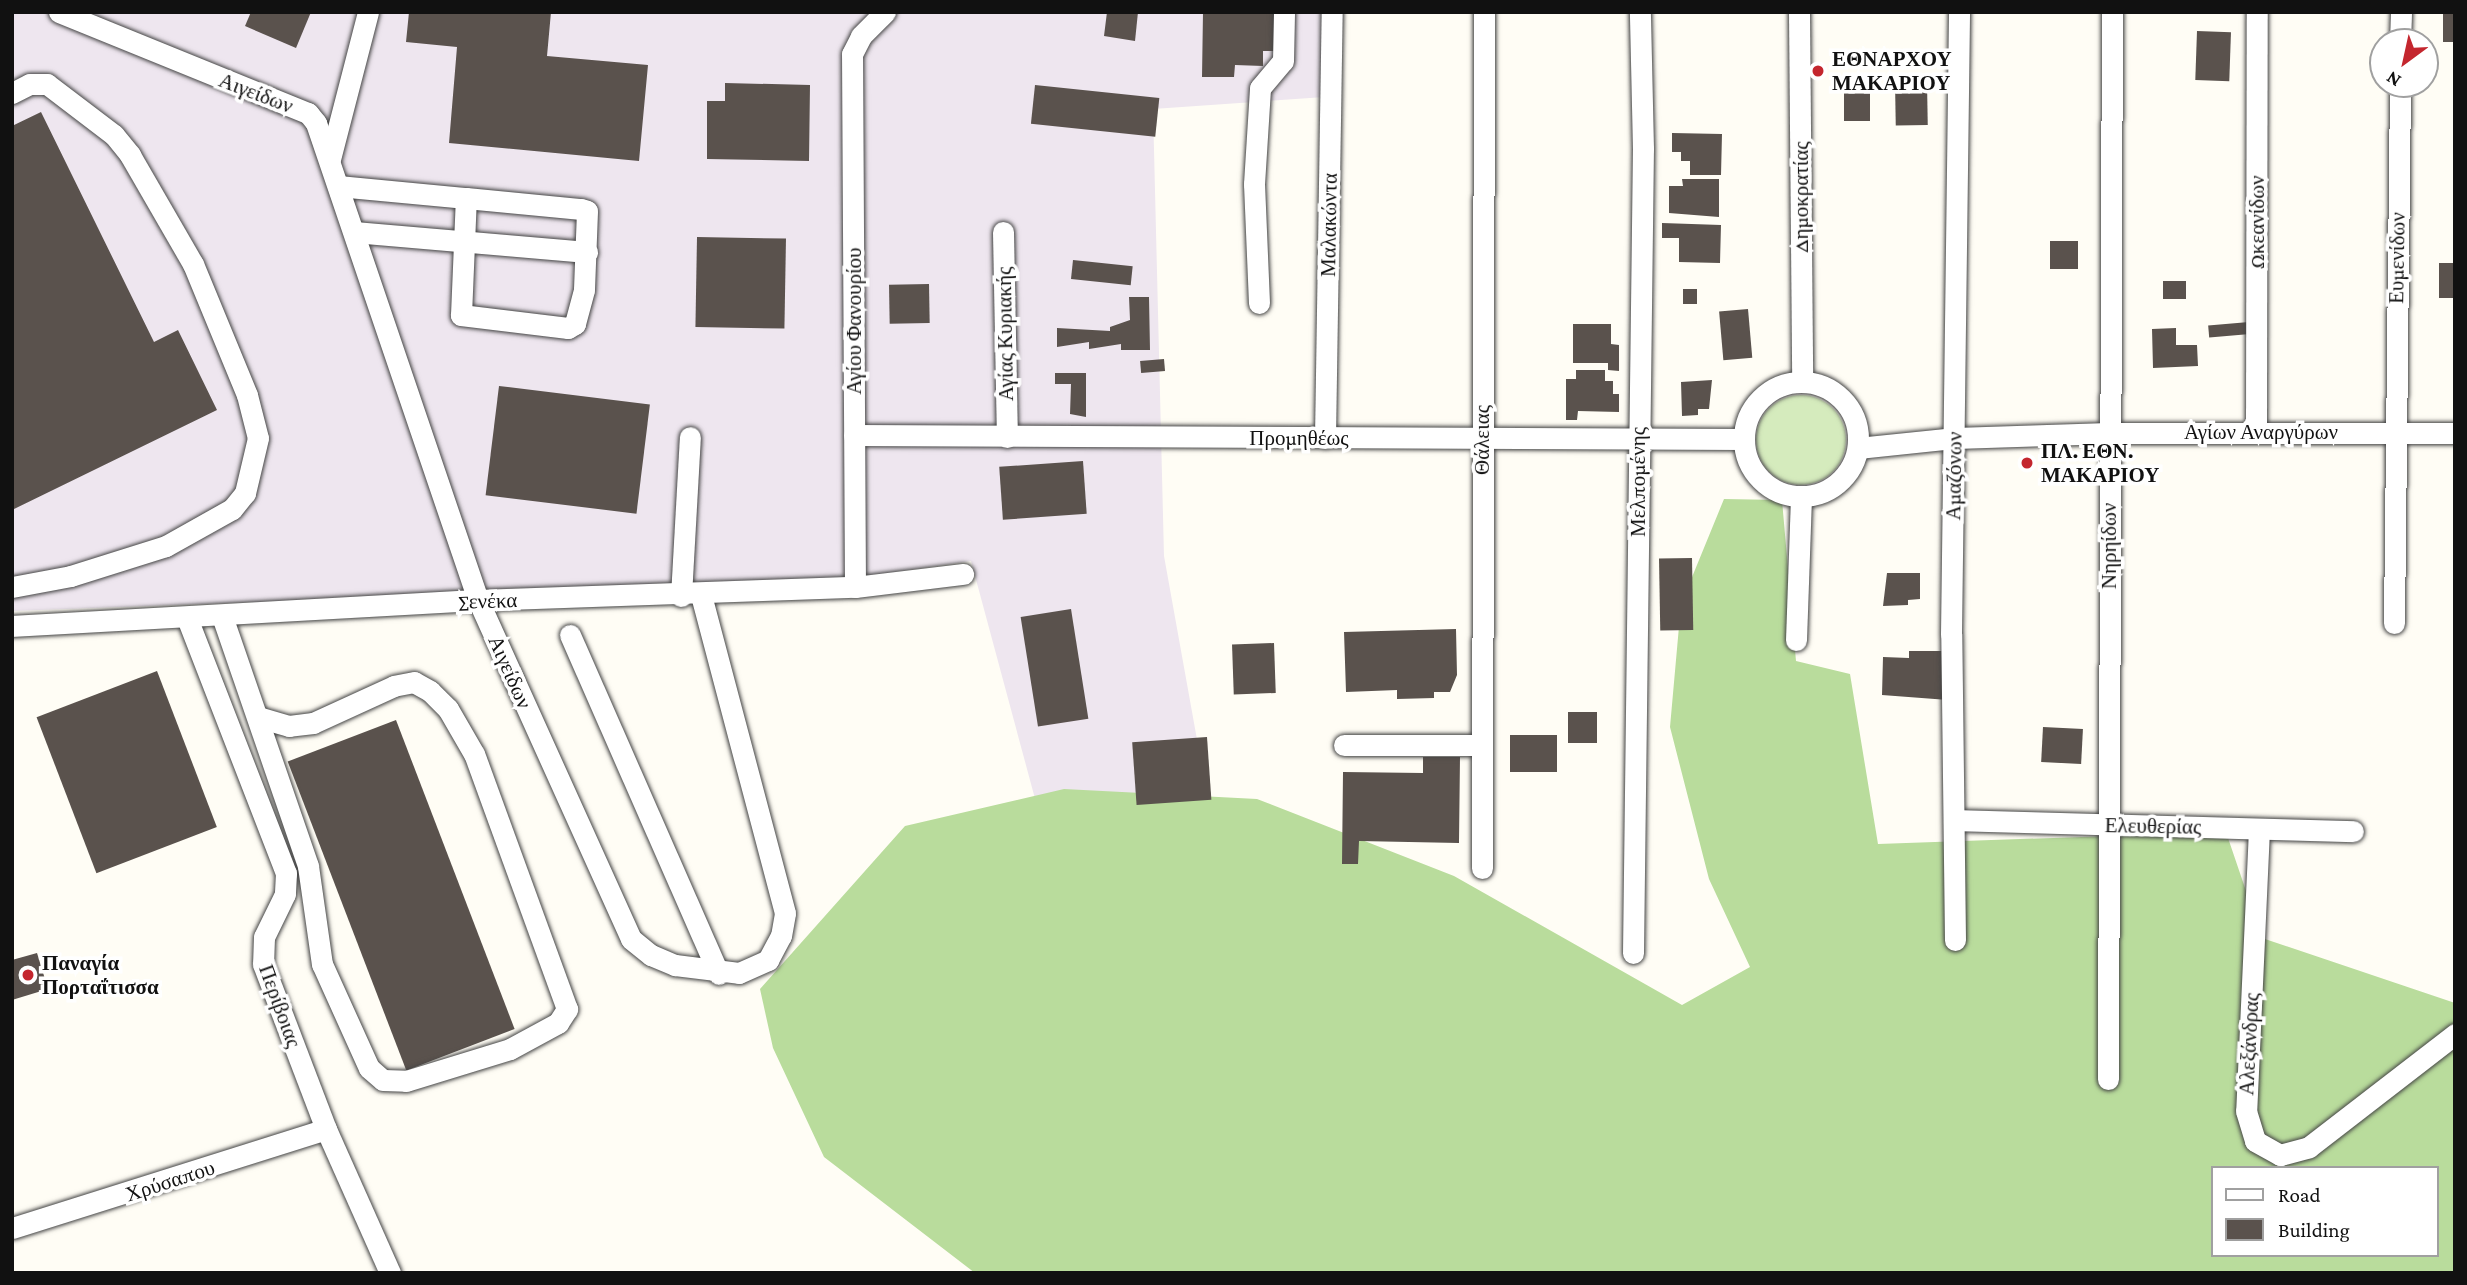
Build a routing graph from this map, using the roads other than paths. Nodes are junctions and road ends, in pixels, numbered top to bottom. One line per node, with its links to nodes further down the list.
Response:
1 (59, 12): 14 (street, Αιγείδων)
2 (368, 12): 14 (street)
3 (885, 12): 27 (street, Αγίου Φανουρίου)
4 (1283, 12): 21 (street)
5 (1332, 12): 30 (street, Μαλακώντα)
6 (1484, 12): 32 (street, Θάλειας)
7 (1640, 12): 33 (street, Μελπομένης)
8 (1799, 12): 22 (street, Δημοκρατίας)
9 (1959, 12): 31 (street, Αμαζόνων)
10 (2112, 12): 25 (street, Νηρηίδων)
11 (2258, 12): 23 (street, Ωκεανίδων)
12 (12, 93): 38 (street)
13 (2400, 98): 24 (street, Ευμενίδων)
14 (330, 159): 15 (street, Αιγείδων)
15 (338, 186): 16 (street); 17 (street, Αιγείδων)
16 (466, 198): 19 (street); 20 (street)
17 (354, 232): 19 (street); 41 (street, Αιγείδων)
18 (1003, 232): 29 (street, Αγίας Κυριακής)
19 (463, 241): 20 (street); 20 (street)
20 (587, 252)
21 (1259, 303)
22 (1802, 382): 34 (street); 35 (street)
23 (2256, 432): 24 (street, Αγίων Αναργύρων); 25 (street, Αγίων Αναργύρων)
24 (2395, 432): 26 (street, Αγίων Αναργύρων); 44 (street, Ευμενίδων)
25 (2109, 433): 31 (street, Αγίων Αναργύρων); 52 (street, Νηρηίδων)
26 (2455, 433)
27 (854, 435): 29 (street, Προμηθέως); 39 (street, Αγίου Φανουρίου)
28 (691, 437): 40 (street, Αιγείδων)
29 (1007, 437): 30 (street, Προμηθέως)
30 (1325, 438): 32 (street, Προμηθέως)
31 (1955, 438): 35 (street, Αγίων Αναργύρων); 51 (street, Αμαζόνων)
32 (1483, 439): 33 (street, Προμηθέως); 50 (street, Θάλειας)
33 (1637, 439): 34 (street, Προμηθέως); 57 (street, Μελπομένης)
34 (1743, 439): 36 (street)
35 (1858, 447): 36 (street)
36 (1801, 496): 47 (street)
37 (963, 574): 39 (street, Σενέκα)
38 (12, 587)
39 (855, 587): 40 (street, Σενέκα)
40 (691, 595): 41 (street, Σενέκα); 58 (street, Αιγείδων)
41 (478, 600): 42 (street, Σενέκα); 58 (street, Αιγείδων)
42 (222, 616): 43 (street, Σενέκα); 48 (street)
43 (187, 618): 45 (street, Σενέκα); 61 (street, Περίβοιας)
44 (2394, 623)
45 (12, 626)
46 (570, 635): 58 (street)
47 (1796, 640)
48 (258, 717): 48 (street)
49 (1345, 745): 50 (street)
50 (1482, 746): 55 (street, Θάλειας)
51 (1954, 820): 52 (street, Ελευθερίας); 56 (street, Αμαζόνων)
52 (2109, 825): 53 (street, Ελευθερίας); 60 (street, Νηρηίδων)
53 (2259, 829): 54 (street, Ελευθερίας); 59 (street, Αλεξάνδρας)
54 (2353, 831)
55 (1482, 868)
56 (1955, 940)
57 (1633, 953)
58 (719, 974)
59 (2455, 1034)
60 (2108, 1079)
61 (326, 1129): 62 (street, Χρύσαπου); 63 (street, Περίβοιας)
62 (12, 1228)
63 (390, 1273)

